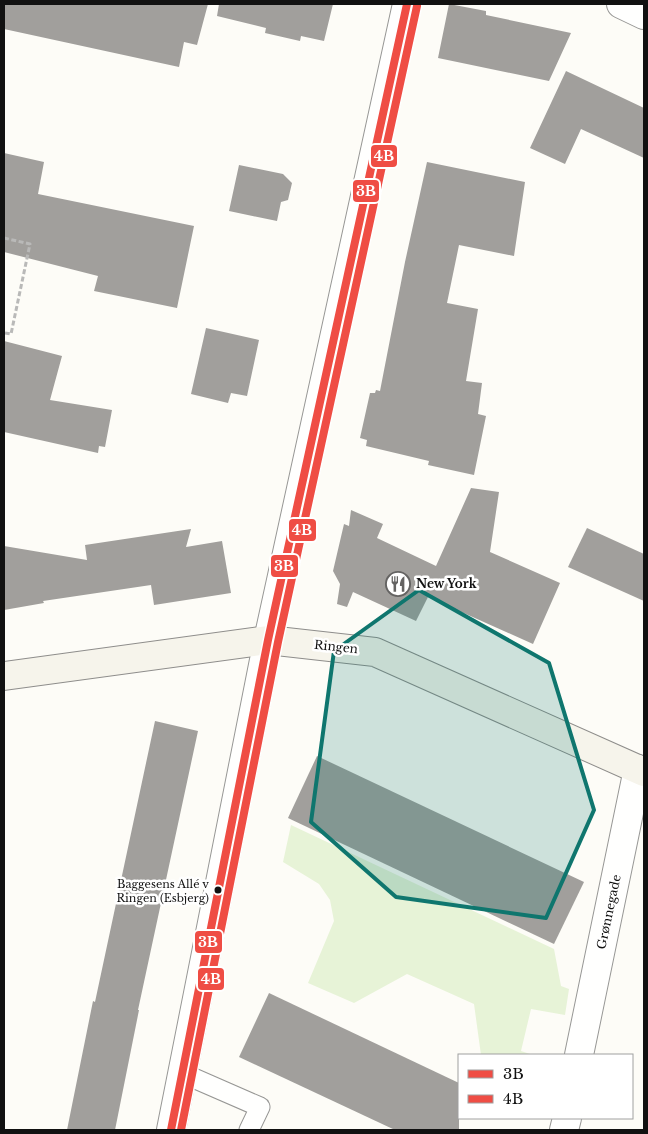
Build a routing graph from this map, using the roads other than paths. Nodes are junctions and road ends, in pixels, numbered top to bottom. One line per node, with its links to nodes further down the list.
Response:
1 (407, 4): 4 (street)
2 (621, 4): 3 (street)
3 (644, 15)
4 (268, 640): 5 (street, Ringen); 6 (street, Ringen); 8 (street)
5 (4, 676)
6 (641, 771): 7 (street, Grønnegade)
7 (579, 1054)
8 (182, 1073): 9 (street); 10 (lane)
9 (171, 1130)
10 (249, 1130)

